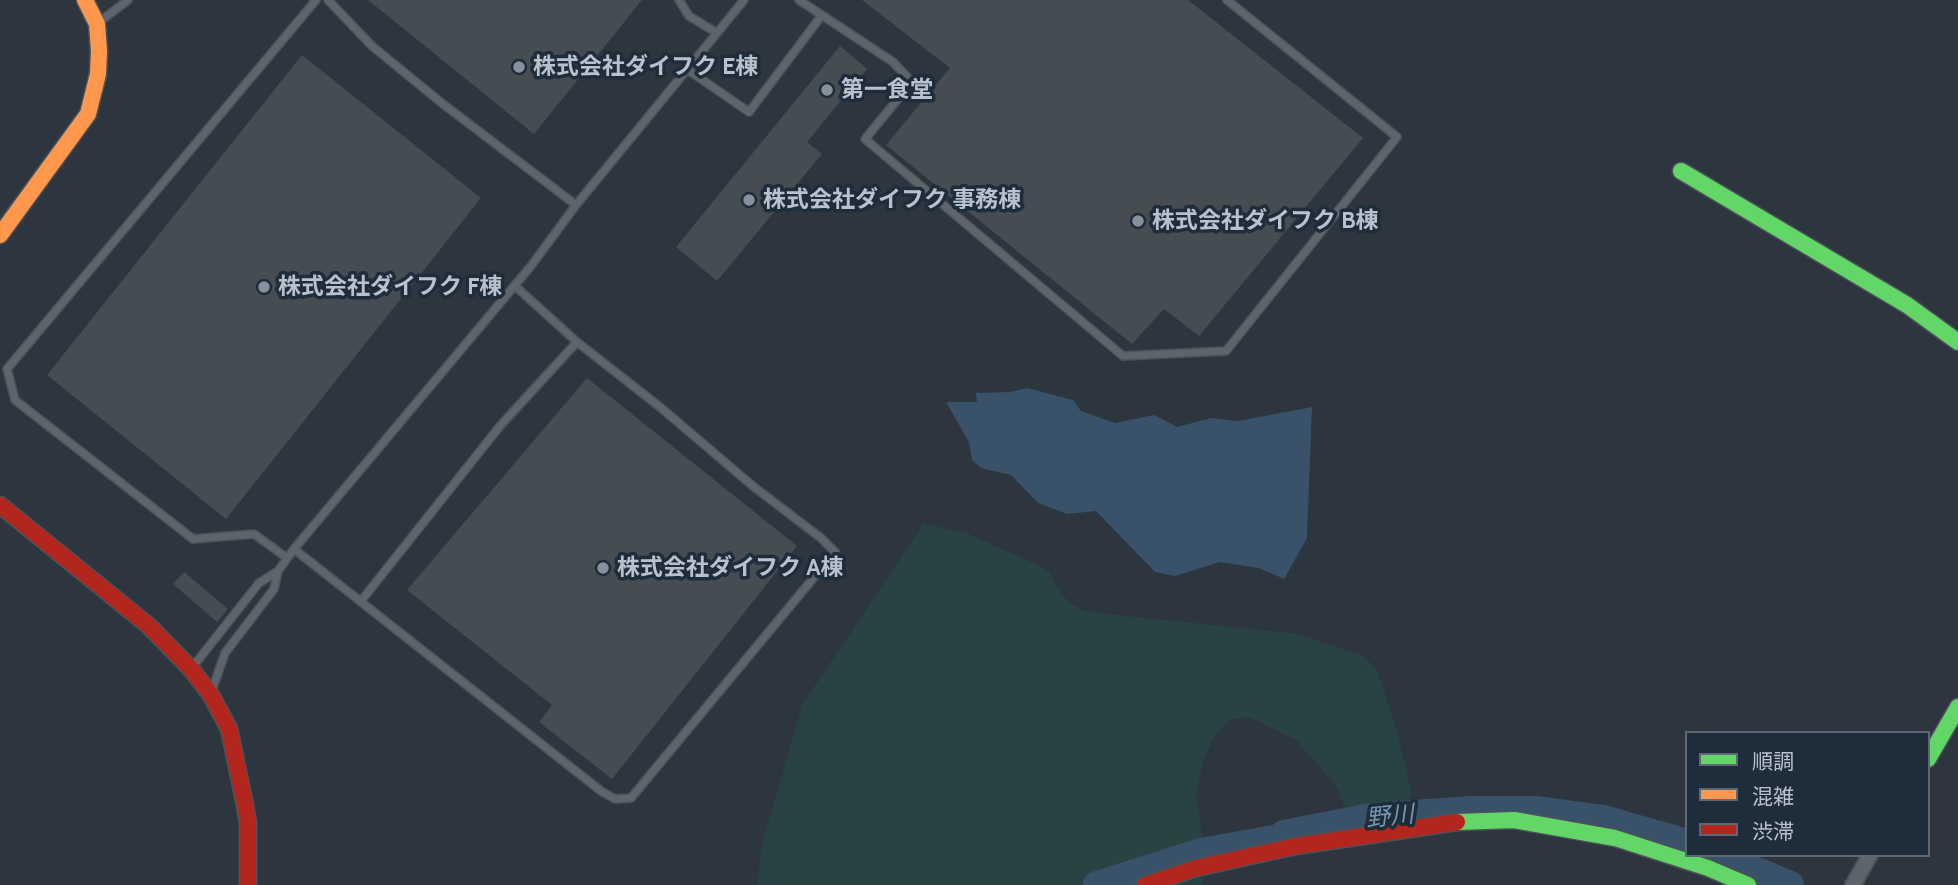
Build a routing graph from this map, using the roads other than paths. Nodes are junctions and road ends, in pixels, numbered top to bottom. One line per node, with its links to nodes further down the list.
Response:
1 (85, 0): 10 (street)
2 (128, 0): 10 (lane)
3 (316, 0): 21 (lane)
4 (328, 0): 14 (lane)
5 (679, 0): 11 (lane)
6 (744, 0): 11 (lane)
7 (799, 0): 9 (lane)
8 (1227, 0): 9 (lane)
9 (822, 15): 12 (lane)
10 (97, 24): 15 (street)
11 (717, 33): 12 (lane)
12 (688, 70): 14 (lane)
13 (1681, 171): 18 (street)
14 (576, 205): 16 (lane)
15 (0, 236)
16 (515, 285): 17 (lane); 20 (lane)
17 (576, 342): 23 (lane); 23 (lane)
18 (1958, 342)
19 (0, 505): 24 (street)
20 (294, 549): 21 (lane); 23 (lane)
21 (288, 558): 22 (lane)
22 (278, 571): 24 (lane); 25 (lane)
23 (361, 601)
24 (191, 669): 25 (street)
25 (211, 694): 29 (street)
26 (1958, 707): 27 (street)
27 (1930, 756)
28 (1869, 857): 32 (street)
29 (248, 885)
30 (1145, 885): 31 (street)
31 (1748, 885)
32 (1853, 885)

